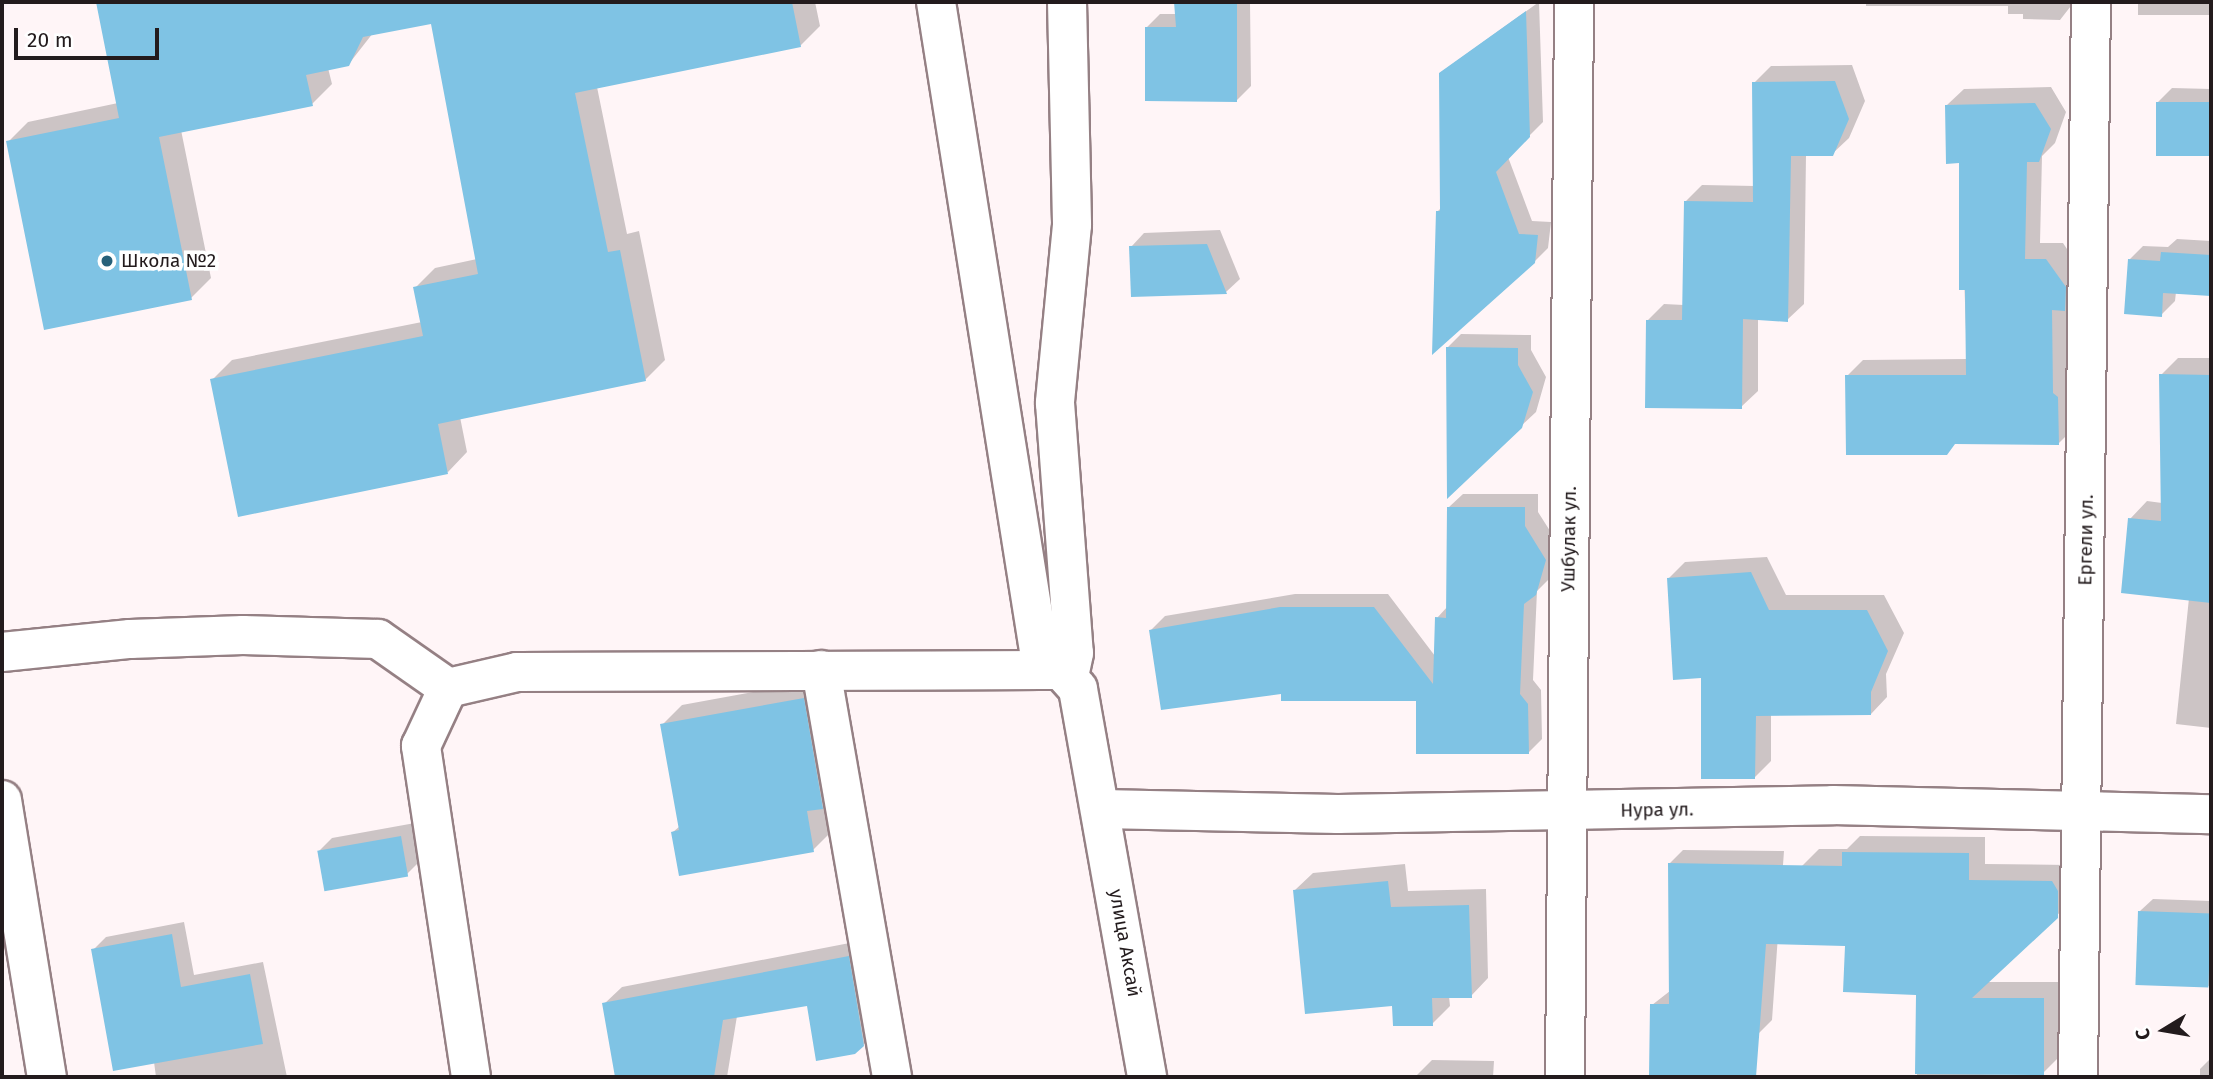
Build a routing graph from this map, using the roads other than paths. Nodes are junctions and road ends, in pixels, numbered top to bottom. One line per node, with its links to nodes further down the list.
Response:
1 (936, 2): 7 (street, улица Аксай)
2 (1067, 2): 7 (street)
3 (1574, 2): 12 (street, Ушбулак ул.)
4 (2091, 2): 11 (street, Ергели ул.)
5 (2, 652): 8 (street)
6 (821, 670): 7 (street); 8 (street); 16 (street)
7 (1056, 673): 10 (street, улица Аксай)
8 (448, 688): 15 (street)
9 (2, 800): 14 (street)
10 (1102, 809): 12 (street, Нура ул.); 17 (street, улица Аксай)
11 (2080, 811): 12 (street, Нура ул.); 13 (street, Нура ул.); 19 (street, Ергели ул.)
12 (1567, 813): 18 (street, Ушбулак ул.)
13 (2211, 814)
14 (47, 1077)
15 (471, 1077)
16 (892, 1077)
17 (1147, 1077)
18 (1565, 1077)
19 (2078, 1077)

